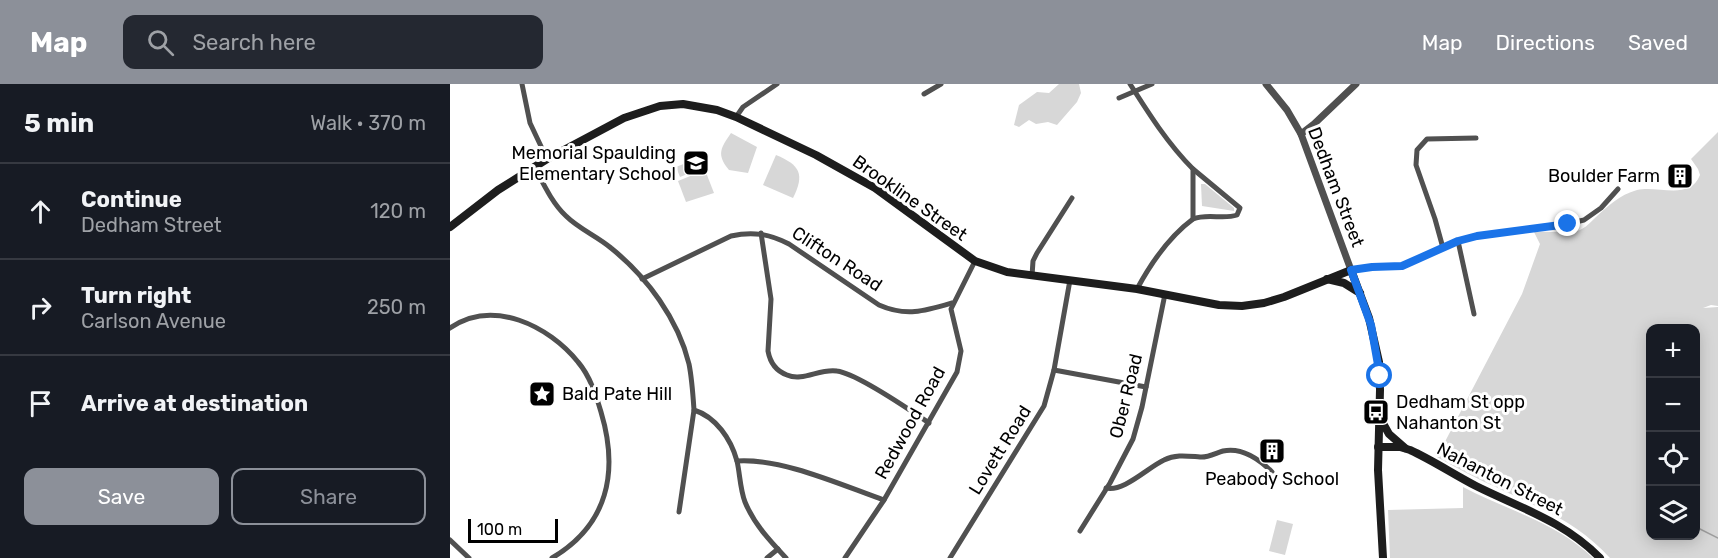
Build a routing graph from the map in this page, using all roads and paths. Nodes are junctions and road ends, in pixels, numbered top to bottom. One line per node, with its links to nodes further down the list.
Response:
1 (522, 84): 14 (street)
2 (777, 84): 11 (street)
3 (941, 84): 9 (street)
4 (1130, 84): 8 (street)
5 (1152, 84): 8 (street)
6 (1266, 84): 12 (street, Dedham Street)
7 (1356, 84): 12 (street)
8 (1135, 92): 10 (street); 16 (street)
9 (924, 94)
10 (1119, 98)
11 (736, 117): 14 (main road, Brookline Street); 24 (main road, Brookline Street)
12 (1301, 134): 25 (street, Dedham Street)
13 (1476, 138): 23 (street)
14 (547, 159): 15 (main road, Brookline Street)
15 (534, 166): 20 (main road, Brookline Street); 27 (street)
16 (1193, 169): 19 (street); 19 (street)
17 (1618, 189): 22 (street)
18 (1072, 198): 26 (street)
19 (1193, 219): 30 (street)
20 (450, 227)
21 (761, 233): 27 (street, Clifton Road); 33 (street, Clifton Road); 40 (street)
22 (1458, 241): 23 (street); 34 (street)
23 (1443, 248): 25 (street)
24 (975, 261): 26 (main road, Brookline Street); 33 (street)
25 (1351, 270): 28 (main road, Brookline Street); 32 (main road, Dedham Street)
26 (1032, 276): 29 (main road, Brookline Street)
27 (642, 279): 38 (street)
28 (1326, 279): 31 (main road, Brookline Street); 32 (main road)
29 (1070, 280): 30 (main road, Brookline Street); 36 (street, Lovett Road)
30 (1137, 289): 31 (main road, Brookline Street)
31 (1165, 294): 37 (street, Ober Road)
32 (1361, 294): 39 (main road, Dedham Street)
33 (952, 303): 40 (street, Redwood Road)
34 (1474, 314)
35 (450, 328): 52 (street)
36 (1054, 370): 37 (street); 56 (street, Lovett Road)
37 (1146, 387): 45 (street, Ober Road)
38 (694, 410): 43 (street); 47 (street)
39 (1379, 414): 41 (main road, Dedham Street); 42 (main road)
40 (929, 423): 46 (street, Redwood Road)
41 (1378, 447): 42 (main road, Nahanton Street); 57 (main road, Dedham Street)
42 (1410, 450): 58 (main road, Nahanton Street)
43 (737, 460): 46 (street); 50 (street)
44 (1272, 472): 45 (street)
45 (1106, 488): 48 (street, Ober Road)
46 (884, 500): 55 (street, Redwood Road)
47 (679, 512)
48 (1080, 531)
49 (450, 540): 51 (street)
50 (778, 549): 53 (street); 54 (street)
51 (469, 558)
52 (552, 558)
53 (767, 558)
54 (786, 558)
55 (845, 558)
56 (950, 558)
57 (1383, 558)
58 (1600, 558)

